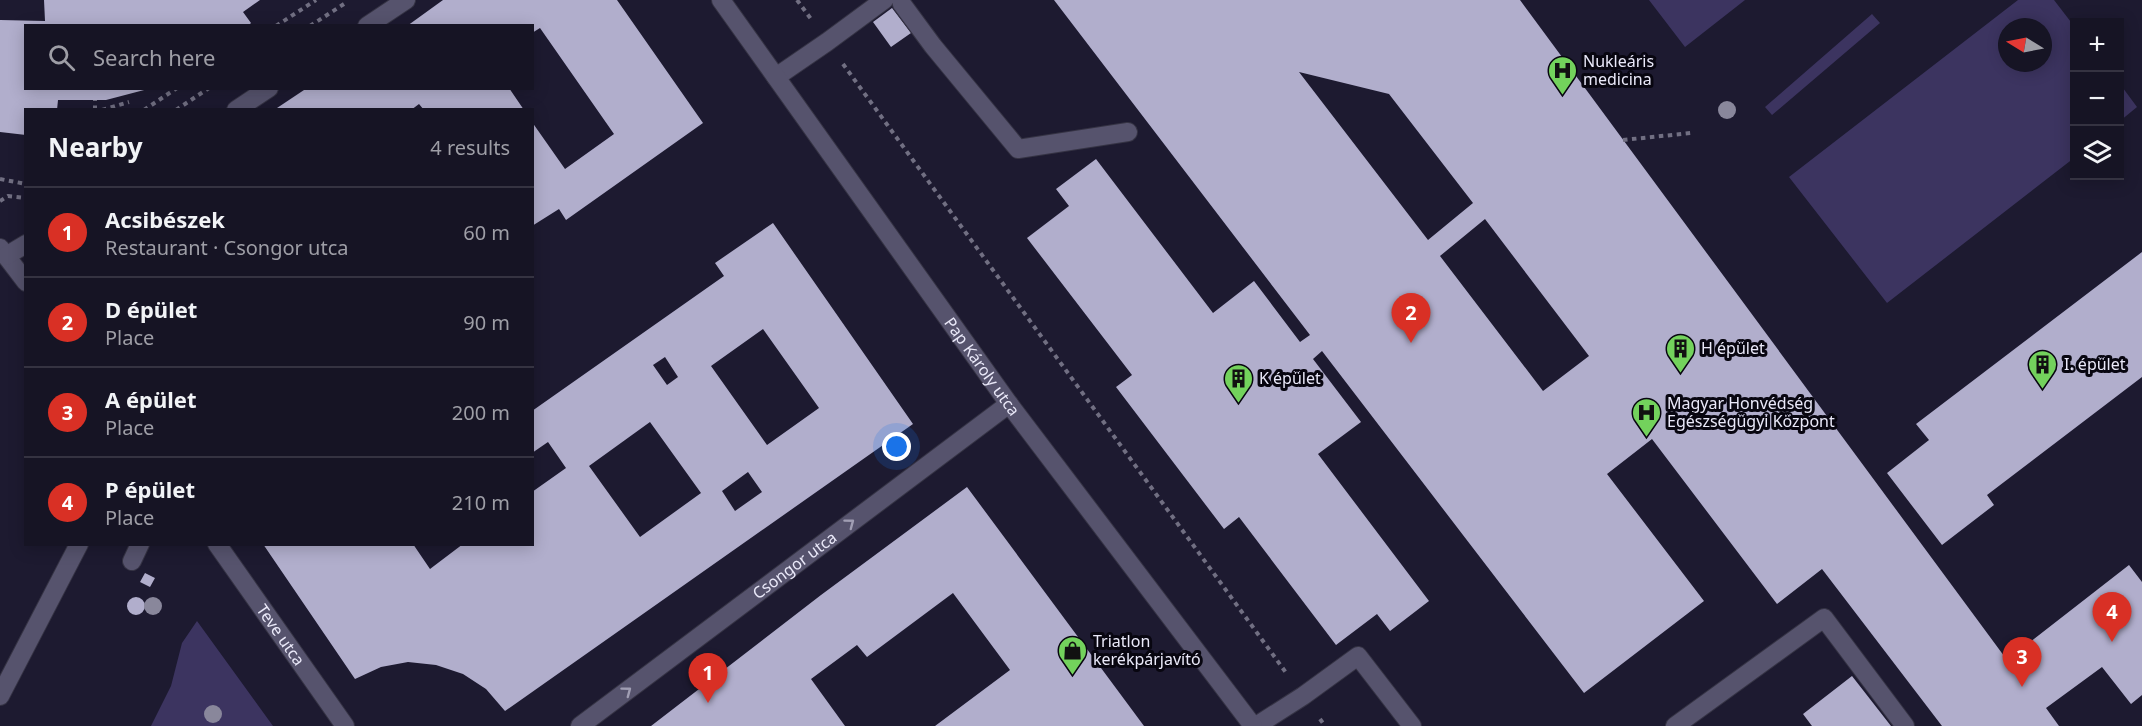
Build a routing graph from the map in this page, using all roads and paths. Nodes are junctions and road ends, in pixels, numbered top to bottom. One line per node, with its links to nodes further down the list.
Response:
1 (316, 0): 8 (path)
2 (350, 0): 9 (path)
3 (406, 0): 10 (street)
4 (721, 0): 12 (street, Pap Károly utca)
5 (797, 0): 11 (path)
6 (884, 0): 11 (street)
7 (901, 0): 23 (street)
8 (279, 24)
9 (313, 24)
10 (370, 24)
11 (827, 42): 12 (street); 37 (path)
12 (776, 77): 33 (street, Pap Károly utca)
13 (174, 90): 20 (path)
14 (206, 90): 21 (path)
15 (266, 90): 22 (street)
16 (95, 100): 18 (path)
17 (129, 102): 19 (path)
18 (95, 108)
19 (109, 108)
20 (147, 108)
21 (179, 108)
22 (239, 108)
23 (1128, 132)
24 (1691, 133): 25 (path)
25 (1623, 140)
26 (0, 179): 27 (path)
27 (24, 184)
28 (24, 198): 29 (path)
29 (0, 201)
30 (24, 245): 31 (street)
31 (3, 252): 32 (street)
32 (24, 279)
33 (1009, 404): 39 (street, Csongor utca, one-way to 33); 40 (street, Pap Károly utca)
34 (79, 546): 36 (street)
35 (218, 546): 38 (street, Teve utca)
36 (0, 696)
37 (1303, 696): 40 (street); 41 (path); 42 (street)
38 (345, 726)
39 (580, 726)
40 (1255, 726)
41 (1325, 726)
42 (1412, 726)
43 (1676, 726): 44 (street)
44 (1905, 726)

